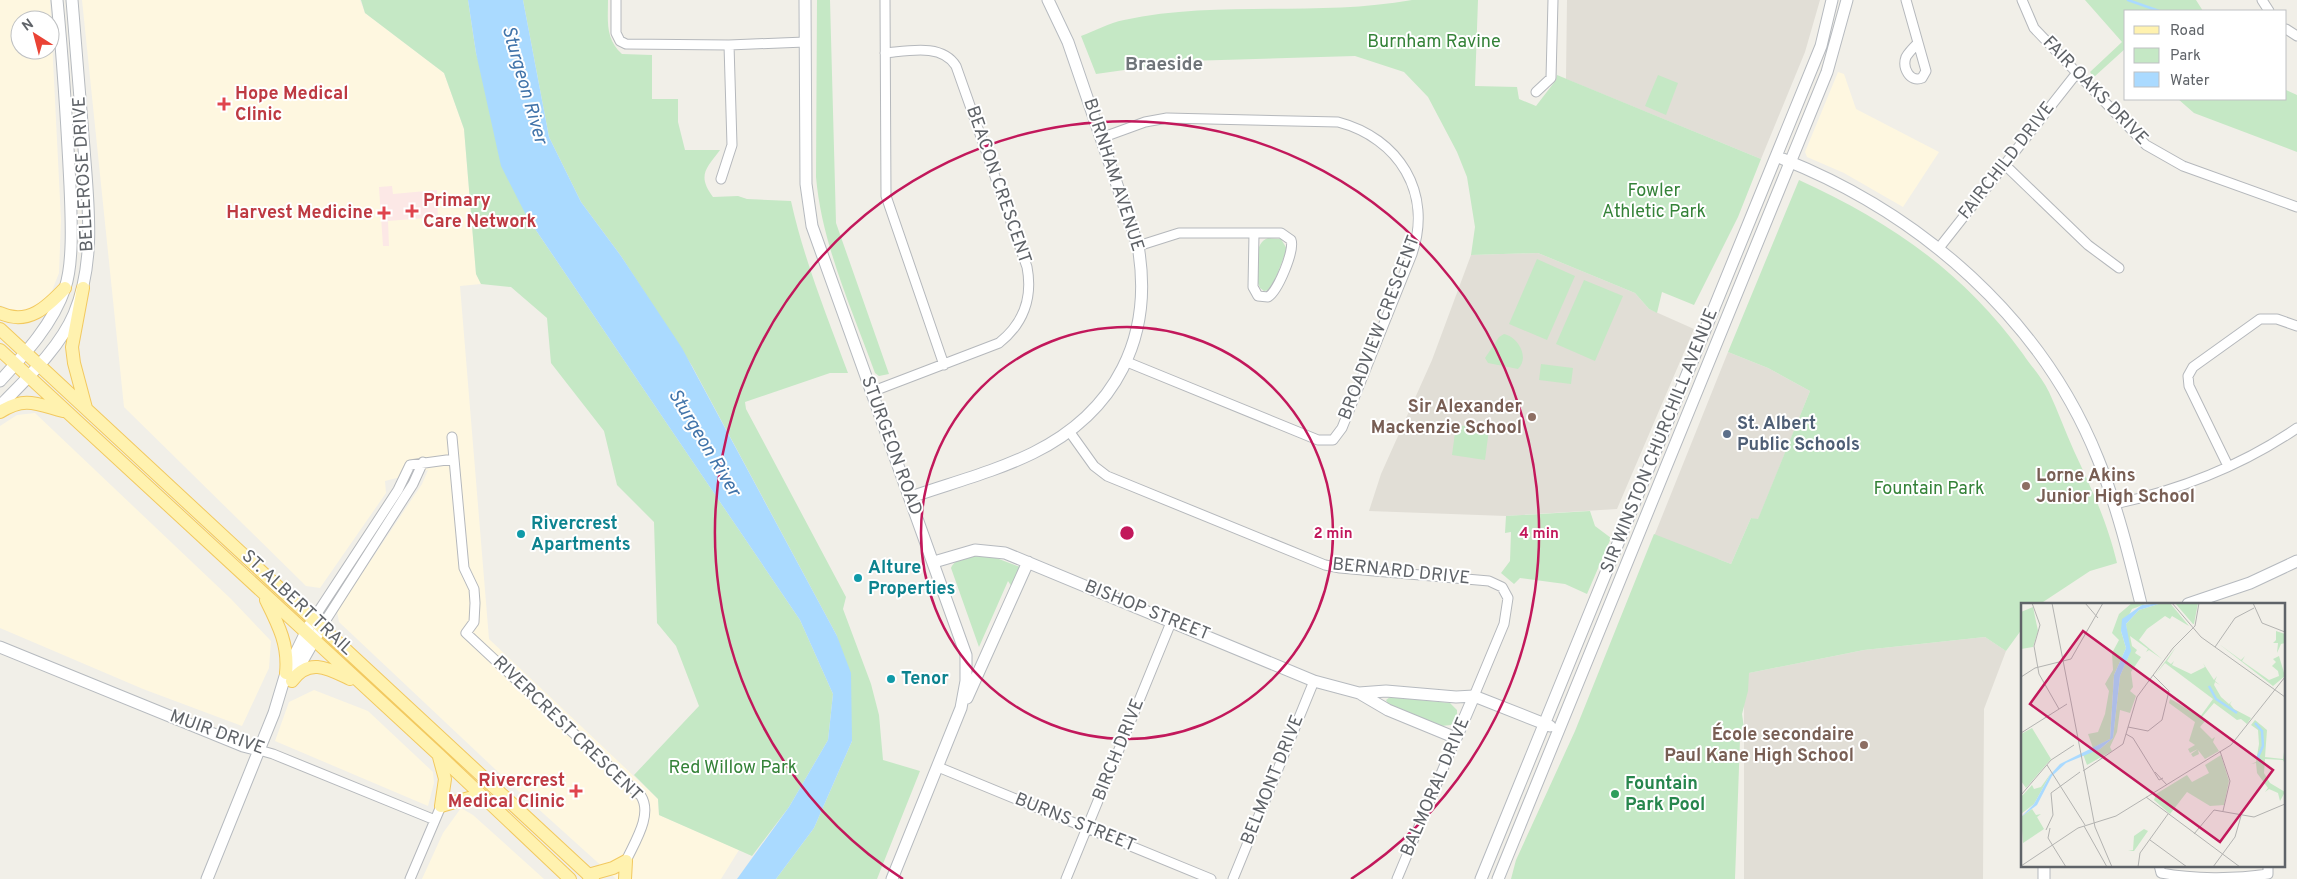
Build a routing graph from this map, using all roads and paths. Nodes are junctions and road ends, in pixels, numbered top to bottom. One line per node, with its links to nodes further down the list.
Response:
1 (57, 0): 28 (main road, BELLEROSE DRIVE)
2 (72, 0): 29 (main road, BELLEROSE DRIVE)
3 (616, 0): 14 (street)
4 (805, 0): 12 (main road, STURGEON ROAD)
5 (884, 0): 15 (street)
6 (1048, 0): 18 (main road, BURNHAM AVENUE)
7 (1553, 0): 17 (street)
8 (1832, 0): 19 (main road, SIR WINSTON CHURCHILL AVENUE)
9 (1847, 0): 20 (main road, SIR WINSTON CHURCHILL AVENUE)
10 (1906, 0): 13 (street)
11 (2022, 0): 16 (street, FAIR OAKS DRIVE)
12 (805, 42): 14 (street); 41 (main road, STURGEON ROAD)
13 (1917, 44)
14 (729, 45): 22 (street)
15 (885, 53): 38 (street); 38 (street, BEACON CRESCENT)
16 (2076, 74): 21 (street, FAIRCHILD DRIVE); 23 (street, FAIR OAKS DRIVE)
17 (1536, 92)
18 (1101, 138): 25 (main road, BURNHAM AVENUE); 35 (street, BROADVIEW CRESCENT)
19 (1776, 156): 20 (main road); 72 (main road, SIR WINSTON CHURCHILL AVENUE)
20 (1790, 162): 26 (main road); 73 (main road, SIR WINSTON CHURCHILL AVENUE)
21 (2004, 164): 26 (street, FAIRCHILD DRIVE); 27 (street)
22 (721, 179)
23 (2297, 207)
24 (1254, 234): 24 (street); 25 (street)
25 (1138, 246): 35 (main road, BURNHAM AVENUE)
26 (1939, 248): 53 (main road)
27 (2119, 268)
28 (65, 288): 30 (main road); 34 (main road, BELLEROSE DRIVE)
29 (83, 288): 37 (main road, BELLEROSE DRIVE); 43 (main road)
30 (0, 313)
31 (2297, 326): 51 (street)
32 (0, 329): 34 (main road, ST. ALBERT TRAIL)
33 (0, 350): 36 (main road, ST. ALBERT TRAIL)
34 (25, 352): 36 (main road, BELLEROSE DRIVE); 37 (main road, ST. ALBERT TRAIL)
35 (1128, 362): 47 (main road, BURNHAM AVENUE)
36 (16, 364): 39 (main road, ST. ALBERT TRAIL); 40 (main road, BELLEROSE DRIVE)
37 (38, 364): 39 (main road, BELLEROSE DRIVE); 43 (main road, ST. ALBERT TRAIL)
38 (944, 365): 41 (street, BEACON CRESCENT)
39 (28, 376): 42 (main road, BELLEROSE DRIVE); 45 (main road, ST. ALBERT TRAIL)
40 (0, 381)
41 (871, 392): 52 (main road, STURGEON ROAD)
42 (0, 406)
43 (86, 408): 63 (main road, ST. ALBERT TRAIL)
44 (0, 412): 45 (main road)
45 (68, 413): 59 (main road, ST. ALBERT TRAIL)
46 (2297, 428): 51 (street)
47 (1069, 431): 52 (main road, BURNHAM AVENUE); 70 (street, BERNARD DRIVE)
48 (452, 437): 49 (street)
49 (454, 458): 50 (street); 82 (street, RIVERCREST CRESCENT)
50 (423, 462): 54 (street); 55 (street)
51 (2228, 466): 53 (street)
52 (911, 497): 57 (main road, STURGEON ROAD)
53 (2115, 504): 60 (main road)
54 (364, 540): 55 (street); 63 (street)
55 (375, 543): 63 (street)
56 (2297, 561): 61 (main road)
57 (934, 562): 58 (main road, BISHOP STREET); 71 (main road, STURGEON ROAD)
58 (1028, 562): 62 (main road, BISHOP STREET); 71 (main road)
59 (260, 590): 64 (main road, ST. ALBERT TRAIL); 66 (main road)
60 (2141, 603)
61 (2191, 603)
62 (1172, 620): 67 (main road, BISHOP STREET); 81 (street, BIRCH DRIVE)
63 (318, 622): 64 (main road); 86 (main road, ST. ALBERT TRAIL)
64 (309, 636): 66 (main road); 68 (main road, ST. ALBERT TRAIL)
65 (0, 646): 75 (main road, MUIR DRIVE)
66 (289, 677): 68 (main road); 75 (main road)
67 (1314, 681): 69 (main road, BISHOP STREET); 95 (street, BELMONT DRIVE)
68 (362, 684): 76 (main road, ST. ALBERT TRAIL)
69 (1359, 693): 70 (main road, BISHOP STREET); 74 (main road, BISHOP STREET)
70 (1474, 696): 72 (main road, BISHOP STREET); 74 (main road, BALMORAL DRIVE)
71 (961, 708): 77 (main road, STURGEON ROAD)
72 (1544, 724): 73 (main road, BISHOP STREET); 97 (main road, SIR WINSTON CHURCHILL AVENUE)
73 (1559, 730): 87 (main road, SIR WINSTON CHURCHILL AVENUE)
74 (1456, 738): 96 (street, BALMORAL DRIVE)
75 (259, 750): 80 (street, MUIR DRIVE); 88 (main road)
76 (439, 755): 78 (main road, ST. ALBERT TRAIL); 79 (main road)
77 (938, 767): 81 (street, BURNS STREET); 92 (main road, STURGEON ROAD)
78 (489, 802): 79 (main road); 90 (main road, ST. ALBERT TRAIL)
79 (441, 806): 80 (street)
80 (435, 820): 89 (street)
81 (1087, 828): 93 (street, BIRCH DRIVE); 94 (street, BURNS STREET)
82 (626, 861): 86 (main road); 91 (main road)
83 (2044, 866): 98 (main road)
84 (2159, 866): 85 (street)
85 (2268, 866)
86 (590, 877)
87 (1500, 877)
88 (207, 879)
89 (410, 879)
90 (570, 879)
91 (625, 879)
92 (892, 879)
93 (1066, 879)
94 (1211, 879)
95 (1233, 879)
96 (1397, 879)
97 (1481, 879)
98 (2044, 879)

